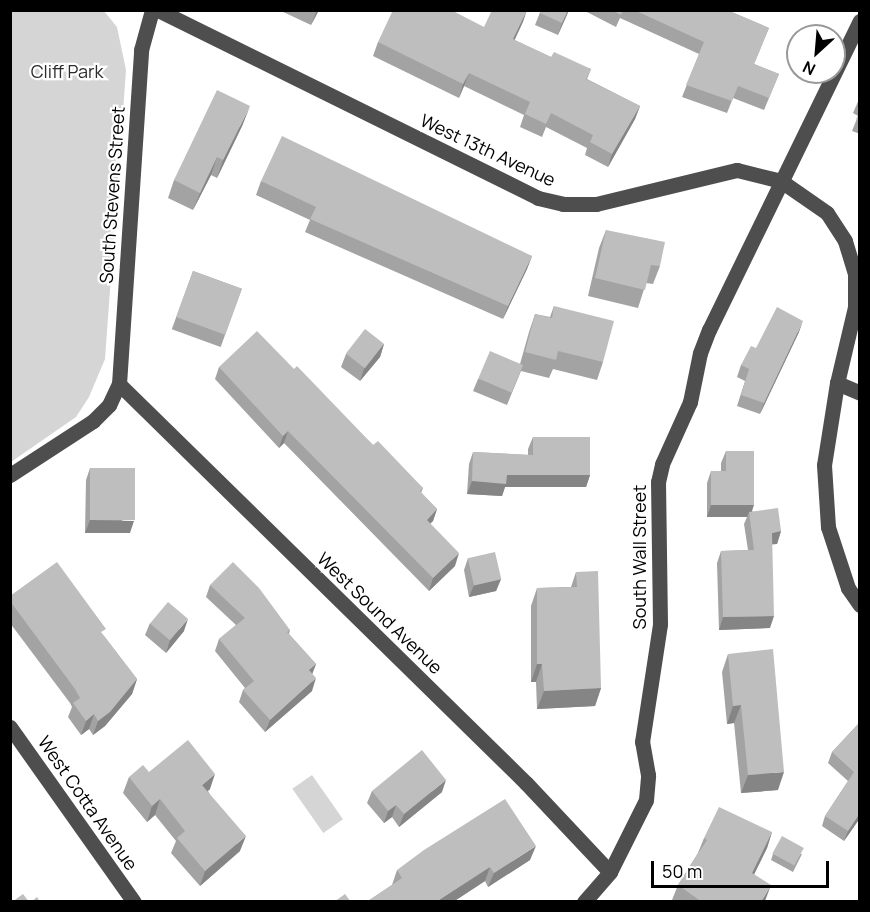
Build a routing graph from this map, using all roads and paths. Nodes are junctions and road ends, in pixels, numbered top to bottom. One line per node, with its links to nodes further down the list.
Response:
1 (152, 10): 6 (street, South Stevens Street)
2 (158, 10): 4 (street, West 13th Avenue)
3 (860, 21): 4 (street, South Wall Street)
4 (781, 181): 5 (street, West 13th Avenue); 11 (street, South Wall Street)
5 (837, 382): 7 (street); 9 (street, West 13th Avenue)
6 (119, 384): 8 (street); 11 (street, West Sound Avenue)
7 (860, 393)
8 (10, 475)
9 (860, 605)
10 (10, 727): 12 (street, West Cotta Avenue)
11 (610, 872): 13 (street, South Wall Street)
12 (134, 902)
13 (584, 902)

